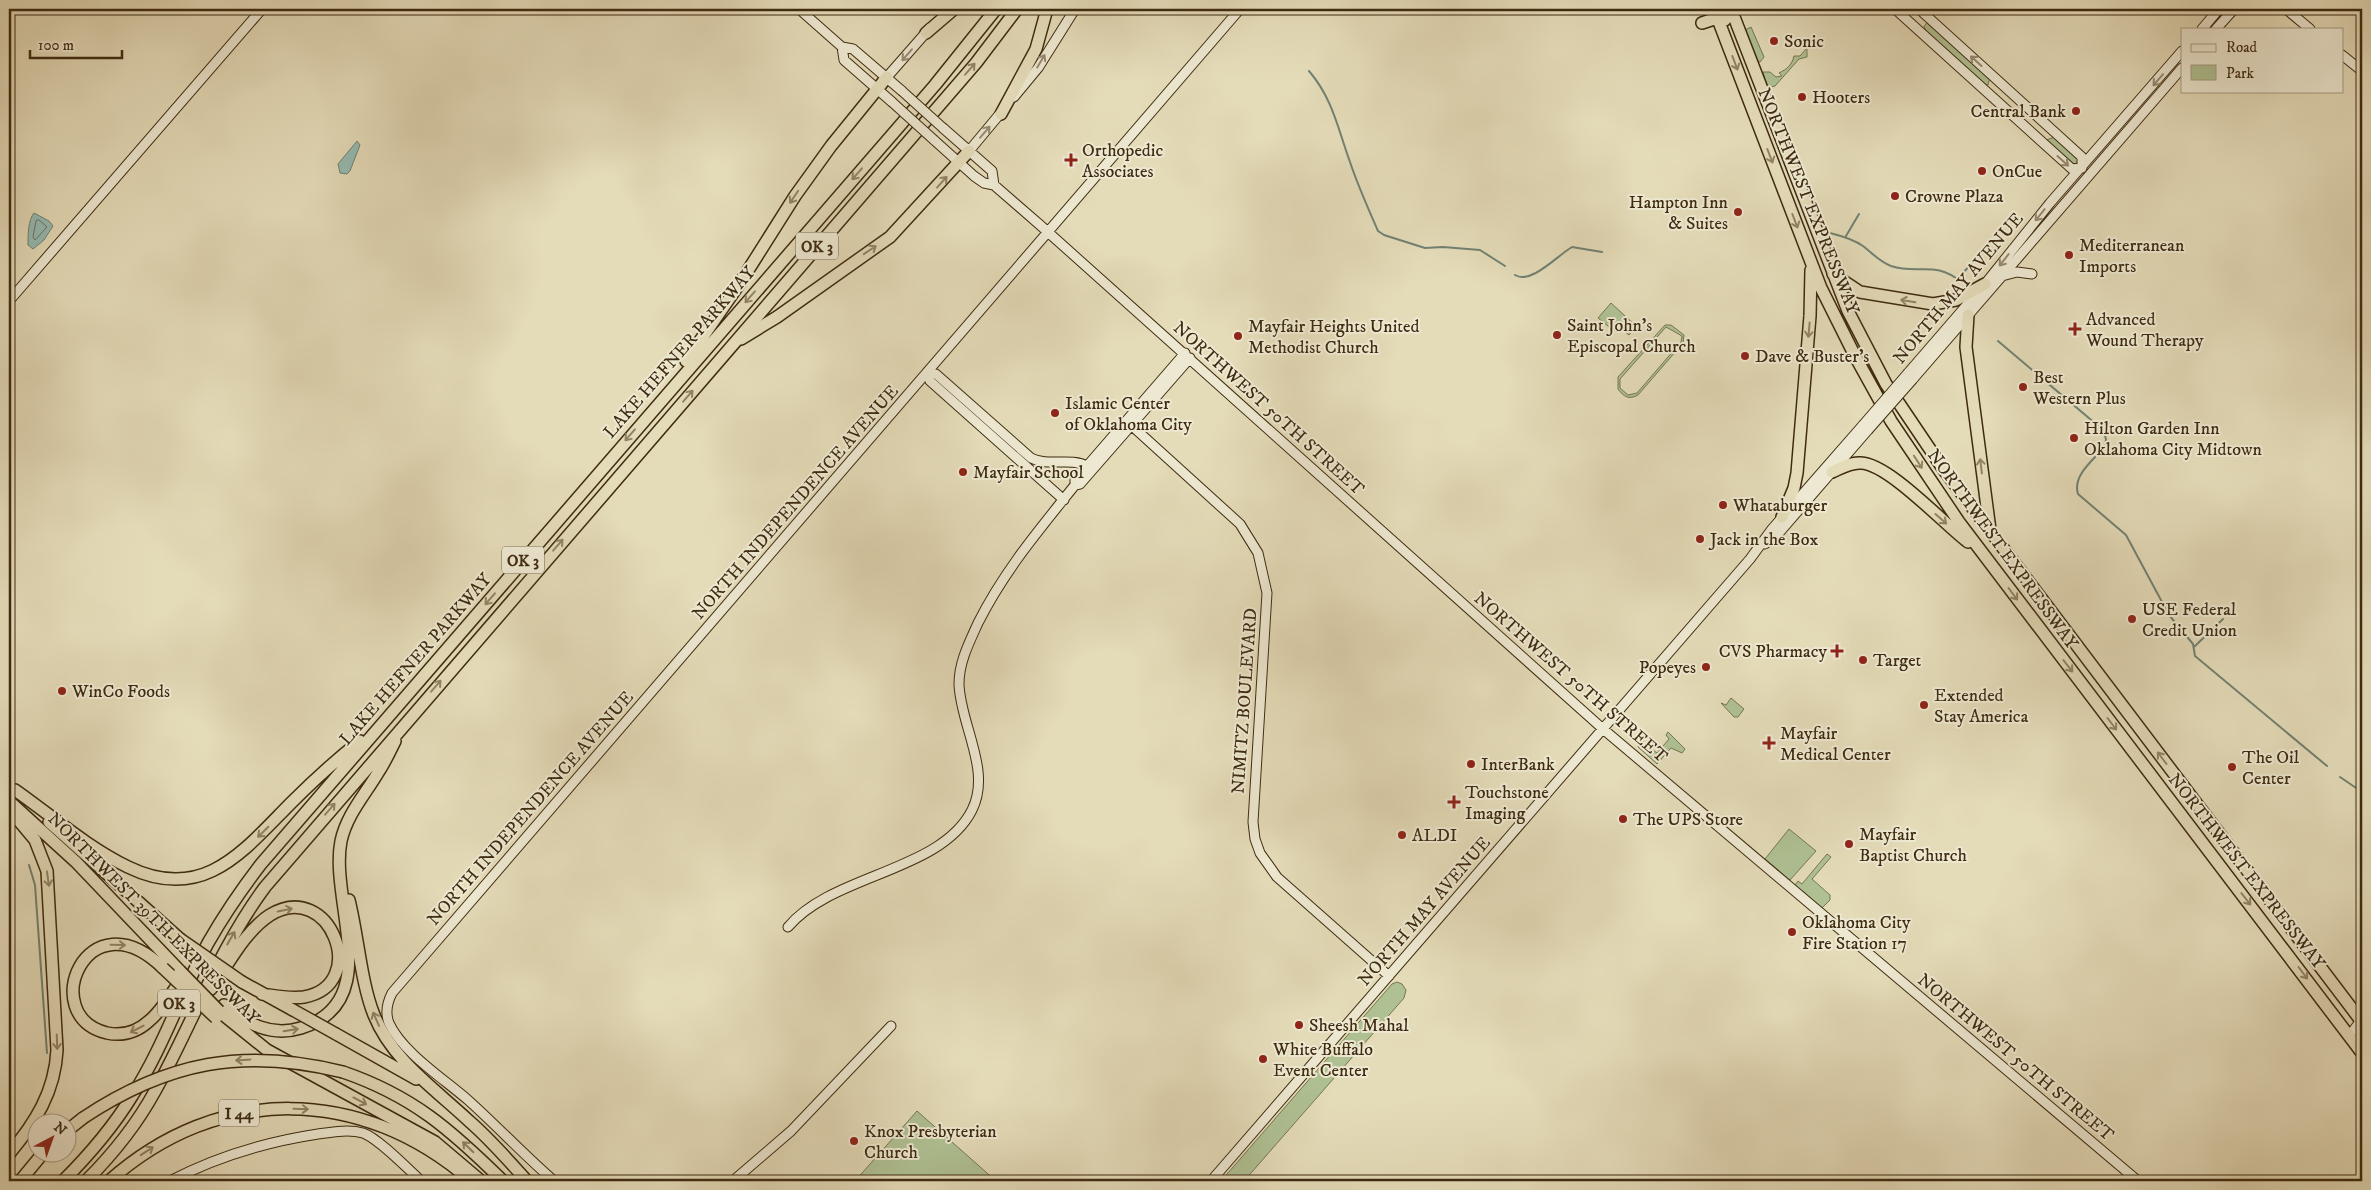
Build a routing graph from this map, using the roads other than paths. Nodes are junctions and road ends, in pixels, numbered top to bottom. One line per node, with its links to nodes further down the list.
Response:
1 (262, 9): 50 (street)
2 (799, 9): 25 (street, NORTHWEST 50TH STREET)
3 (946, 9): 24 (street)
4 (954, 9): 24 (highway)
5 (996, 9): 56 (highway, LAKE HEFNER PARKWAY / OK 3, one-way to 56)
6 (1017, 9): 52 (highway, LAKE HEFNER PARKWAY / OK 3, one-way to 6)
7 (1047, 9): 35 (highway)
8 (1075, 9): 35 (street, one-way to 8)
9 (1240, 9): 44 (street, NORTH INDEPENDENCE AVENUE)
10 (1731, 9): 19 (highway, NORTHWEST EXPRESSWAY)
11 (1895, 9): 20 (street)
12 (1919, 9): 17 (street)
13 (2219, 9): 21 (street)
14 (2234, 9): 22 (street)
15 (2286, 9): 23 (street)
16 (1716, 13): 18 (highway); 19 (highway); 45 (highway, NORTHWEST EXPRESSWAY, one-way to 45)
17 (1926, 16): 20 (street); 31 (street, one-way to 17)
18 (1702, 23)
19 (1736, 23): 46 (highway, NORTHWEST EXPRESSWAY)
20 (1916, 27): 33 (street)
21 (2203, 28)
22 (2217, 28)
23 (2309, 28)
24 (926, 33): 30 (street, one-way to 30)
25 (842, 47): 30 (street, NORTHWEST 50TH STREET); 32 (street, NORTHWEST 50TH STREET)
26 (2181, 52): 41 (street, NORTH MAY AVENUE, one-way to 41)
27 (2344, 57): 29 (street)
28 (2181, 69): 42 (street, NORTH MAY AVENUE)
29 (2362, 71)
30 (887, 78): 32 (highway); 39 (street, NORTHWEST 50TH STREET, bridge)
31 (1999, 81): 33 (street); 34 (street)
32 (877, 89): 40 (street, NORTHWEST 50TH STREET, bridge); 56 (highway, one-way to 56)
33 (1988, 93): 36 (street)
34 (2025, 105): 36 (street); 37 (street)
35 (1001, 114): 39 (street, one-way to 35)
36 (2014, 117): 38 (street)
37 (2054, 132): 38 (street); 41 (street)
38 (2038, 138): 41 (street, one-way to 41)
39 (969, 151): 40 (highway); 43 (street, NORTHWEST 50TH STREET)
40 (959, 163): 43 (street, NORTHWEST 50TH STREET); 52 (highway, one-way to 40)
41 (2081, 168): 42 (street); 49 (street, NORTH MAY AVENUE, one-way to 49)
42 (2089, 176): 48 (street, NORTH MAY AVENUE)
43 (994, 185): 44 (street, NORTHWEST 50TH STREET)
44 (1048, 232): 53 (street, NORTHWEST 50TH STREET); 54 (street, NORTH INDEPENDENCE AVENUE)
45 (1809, 256): 64 (highway, one-way to 64); 67 (highway, NORTHWEST EXPRESSWAY, one-way to 67)
46 (1832, 274): 49 (highway, one-way to 46); 65 (highway, NORTHWEST EXPRESSWAY)
47 (2032, 274): 48 (street)
48 (2002, 276): 51 (street, NORTH MAY AVENUE)
49 (1985, 284): 55 (street, NORTH MAY AVENUE)
50 (9, 301)
51 (1968, 315): 55 (street, NORTH MAY AVENUE); 65 (highway, one-way to 51)
52 (731, 345): 69 (highway, LAKE HEFNER PARKWAY / OK 3, one-way to 52)
53 (1187, 356): 57 (street); 59 (street); 70 (street, NORTHWEST 50TH STREET)
54 (928, 372): 60 (street); 63 (street); 102 (street, NORTH INDEPENDENCE AVENUE)
55 (1911, 376): 58 (street, NORTH MAY AVENUE, bridge)
56 (662, 398): 68 (highway, LAKE HEFNER PARKWAY / OK 3, one-way to 68)
57 (1131, 425): 59 (street); 80 (street, NIMITZ BOULEVARD)
58 (1866, 428): 61 (street, NORTH MAY AVENUE); 64 (street, NORTH MAY AVENUE)
59 (1116, 438): 60 (street); 62 (street)
60 (1087, 466): 62 (street)
61 (1832, 472): 66 (street, NORTH MAY AVENUE); 67 (highway, one-way to 67)
62 (1075, 485): 63 (street)
63 (1064, 500): 77 (street)
64 (1782, 517): 66 (street, NORTH MAY AVENUE)
65 (1990, 531): 76 (highway, NORTHWEST EXPRESSWAY, one-way to 65)
66 (1760, 548): 70 (street, NORTH MAY AVENUE)
67 (1982, 553): 75 (highway, NORTHWEST EXPRESSWAY, one-way to 75)
68 (385, 721): 71 (highway, one-way to 71); 78 (highway, LAKE HEFNER PARKWAY / OK 3)
69 (405, 723): 74 (highway); 83 (highway, LAKE HEFNER PARKWAY / OK 3, one-way to 69)
70 (1604, 729): 80 (street, NORTH MAY AVENUE); 105 (street, NORTHWEST 50TH STREET)
71 (12, 787): 81 (highway, NORTHWEST 39TH EXPRESSWAY, bridge)
72 (9, 801): 79 (highway, NORTHWEST 39TH EXPRESSWAY)
73 (9, 809): 90 (highway, one-way to 90)
74 (340, 849): 82 (highway, one-way to 74); 88 (highway, one-way to 74)
75 (2218, 864): 76 (highway); 86 (highway, NORTHWEST EXPRESSWAY, one-way to 86)
76 (2247, 869): 84 (highway, NORTHWEST EXPRESSWAY)
77 (788, 927)
78 (208, 945): 79 (highway, one-way to 79); 93 (highway, LAKE HEFNER PARKWAY / OK 3)
79 (166, 963): 82 (highway, bridge); 82 (highway, NORTHWEST 39TH EXPRESSWAY, bridge)
80 (1389, 976): 104 (street, NORTH MAY AVENUE)
81 (262, 994): 83 (highway, one-way to 81); 88 (highway, NORTHWEST 39TH EXPRESSWAY, bridge)
82 (220, 1012): 99 (highway, NORTHWEST 39TH EXPRESSWAY, one-way to 99)
83 (194, 1013): 94 (highway, LAKE HEFNER PARKWAY / OK 3)
84 (2362, 1020): 86 (street)
85 (891, 1026): 103 (street)
86 (2350, 1035): 87 (highway, NORTHWEST EXPRESSWAY)
87 (2362, 1053)
88 (434, 1092): 101 (highway)
89 (78, 1121): 100 (highway, one-way to 89, bridge)
90 (9, 1154)
91 (36, 1162): 92 (highway)
92 (20, 1181)
93 (63, 1181)
94 (86, 1181)
95 (109, 1181): 98 (highway, I 44, one-way to 98)
96 (170, 1181): 97 (street)
97 (422, 1181)
98 (471, 1181)
99 (481, 1181)
100 (503, 1181)
101 (527, 1181)
102 (554, 1181)
103 (733, 1181)
104 (1211, 1181)
105 (2138, 1181)

